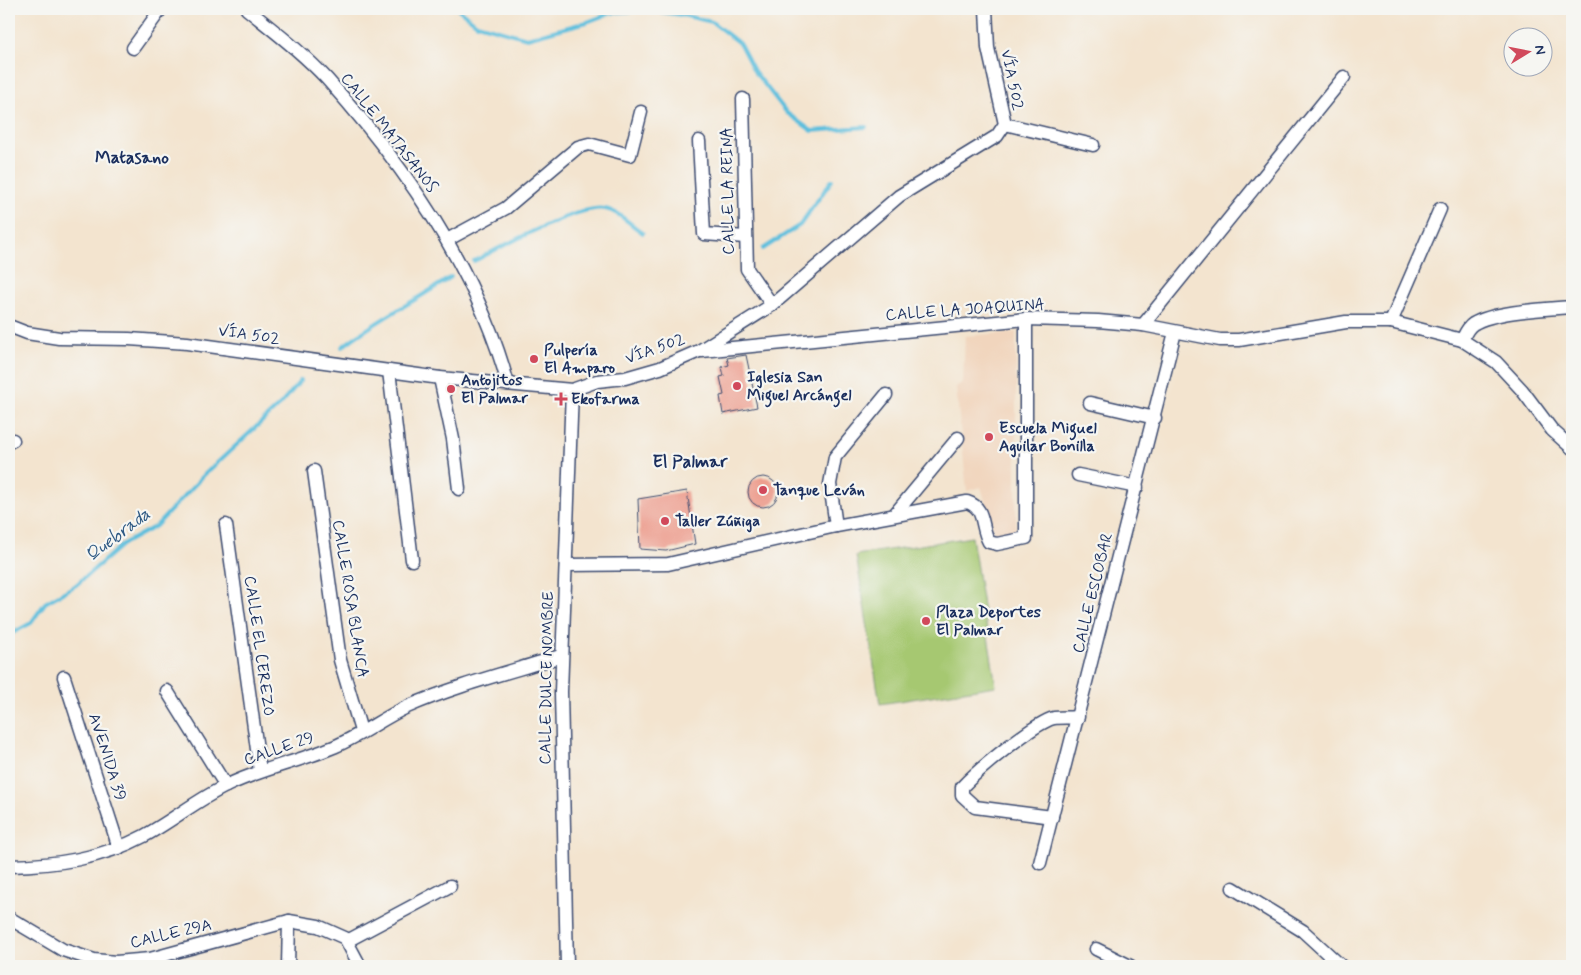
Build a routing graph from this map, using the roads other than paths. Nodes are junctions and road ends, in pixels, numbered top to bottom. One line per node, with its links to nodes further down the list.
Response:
1 (161, 9): 4 (street)
2 (247, 9): 13 (street, CALLE MATASANOS)
3 (986, 9): 8 (street, VÍA 502)
4 (133, 48)
5 (1344, 77): 18 (street)
6 (743, 99): 12 (street, CALLE LA REINA)
7 (640, 112): 13 (street)
8 (1005, 124): 10 (street); 14 (street, VÍA 502)
9 (699, 141): 12 (street)
10 (1093, 145)
11 (1440, 210): 17 (street)
12 (745, 237): 14 (street, CALLE LA REINA)
13 (447, 240): 25 (street, CALLE MATASANOS)
14 (772, 305): 22 (street, VÍA 502)
15 (1572, 307): 21 (street)
16 (1026, 319): 18 (street, CALLE LA JOAQUINA); 22 (street, CALLE LA JOAQUINA); 36 (street)
17 (1391, 322): 20 (street, CALLE LA JOAQUINA); 21 (street, CALLE LA JOAQUINA)
18 (1143, 325): 20 (street, CALLE LA JOAQUINA)
19 (9, 326): 23 (street, VÍA 502)
20 (1176, 332): 29 (street, CALLE ESCOBAR)
21 (1462, 340): 31 (street, CALLE LA JOAQUINA)
22 (700, 351): 26 (street, VÍA 502)
23 (389, 371): 24 (street, VÍA 502); 39 (street)
24 (440, 378): 25 (street, VÍA 502); 35 (street)
25 (508, 384): 26 (street, VÍA 502)
26 (572, 390): 40 (street, CALLE DULCE NOMBRE)
27 (886, 395): 38 (street)
28 (1090, 403): 29 (street)
29 (1154, 418): 34 (street, CALLE ESCOBAR)
30 (958, 438): 36 (street)
31 (1572, 448)
32 (314, 471): 45 (street, CALLE ROSA BLANCA)
33 (1078, 475): 34 (street)
34 (1137, 488): 44 (street, CALLE ESCOBAR)
35 (459, 489)
36 (894, 515): 38 (street)
37 (226, 525): 46 (street, CALLE EL CEREZO)
38 (836, 526): 40 (street)
39 (412, 560)
40 (566, 565): 41 (street, CALLE DULCE NOMBRE)
41 (562, 656): 45 (street, CALLE 29); 61 (street, CALLE DULCE NOMBRE)
42 (64, 677): 49 (street, AVENIDA 39)
43 (167, 690): 47 (street)
44 (1078, 717): 48 (street, CALLE ESCOBAR); 48 (street)
45 (361, 731): 46 (street, CALLE 29)
46 (260, 771): 47 (street, CALLE 29)
47 (226, 786): 49 (street, CALLE 29)
48 (1052, 817): 50 (street, CALLE ESCOBAR)
49 (119, 848): 51 (street, CALLE 29)
50 (1040, 862)
51 (9, 866)
52 (450, 886): 56 (street)
53 (1233, 888): 63 (street)
54 (9, 918): 58 (street, CALLE 29A)
55 (289, 921): 56 (street, CALLE 29A); 58 (street, CALLE 29A); 59 (street)
56 (346, 939): 60 (street)
57 (1096, 949): 62 (street)
58 (116, 964)
59 (288, 966)
60 (360, 966)
61 (567, 966)
62 (1130, 966)
63 (1340, 966)

